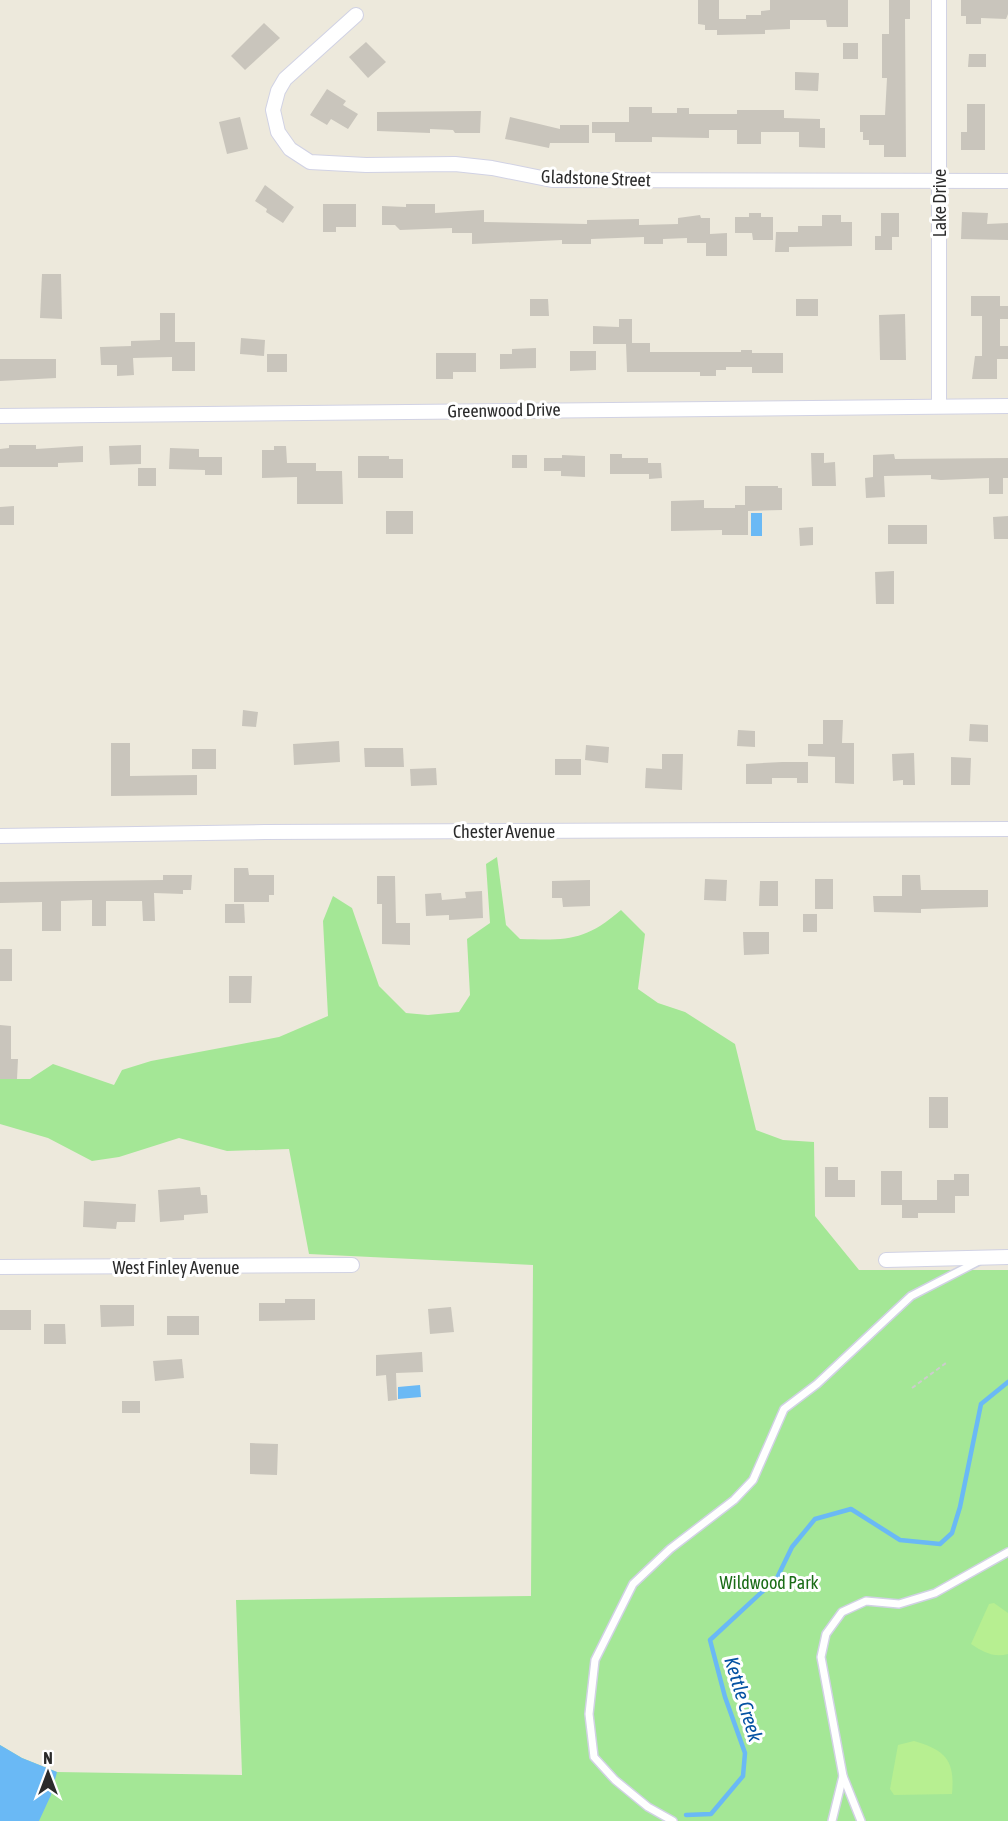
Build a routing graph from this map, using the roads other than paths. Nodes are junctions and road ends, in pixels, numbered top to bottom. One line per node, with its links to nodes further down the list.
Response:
1 (939, 0): 4 (street, Lake Drive)
2 (356, 15): 4 (street, Gladstone Street)
3 (1008, 181): 4 (street, Gladstone Street)
4 (939, 182): 5 (street, Lake Drive)
5 (939, 406): 6 (street, Greenwood Drive); 7 (street, Greenwood Drive)
6 (1008, 406)
7 (0, 416)
8 (1008, 829): 9 (street, Chester Avenue)
9 (0, 836)
10 (1008, 1257): 11 (street)
11 (984, 1258): 12 (street); 17 (lane)
12 (886, 1260)
13 (352, 1265): 14 (street, West Finley Avenue)
14 (0, 1268)
15 (1008, 1552): 16 (lane)
16 (843, 1776): 18 (lane); 19 (lane)
17 (673, 1821)
18 (832, 1821)
19 (861, 1821)

